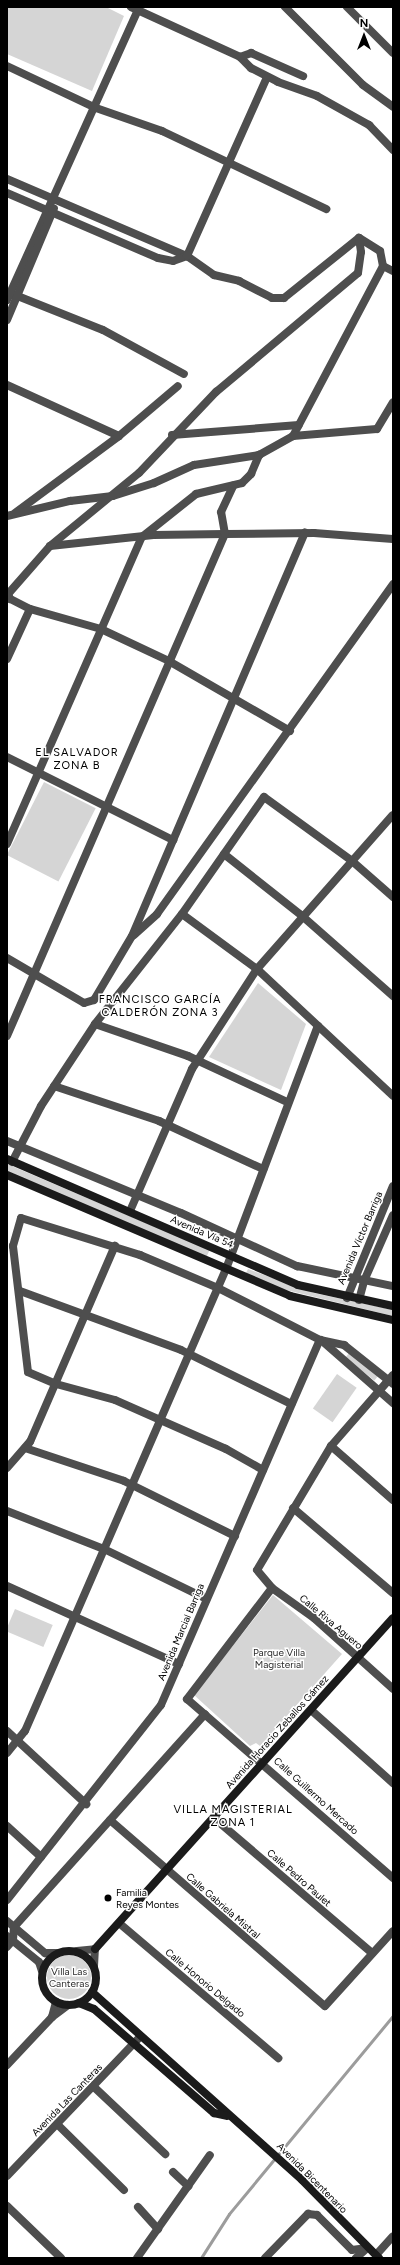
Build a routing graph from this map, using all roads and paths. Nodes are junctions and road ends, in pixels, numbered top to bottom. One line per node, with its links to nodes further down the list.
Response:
1 (285, 7): 9 (street)
2 (348, 7): 4 (street)
3 (136, 8): 5 (street); 10 (street)
4 (393, 53)
5 (240, 57): 7 (street); 8 (street)
6 (7, 66): 10 (street)
7 (303, 76)
8 (267, 77): 11 (street); 12 (street)
9 (393, 107)
10 (96, 108): 12 (street); 15 (street)
11 (393, 150)
12 (229, 162): 16 (street); 19 (street)
13 (7, 179): 15 (street)
14 (7, 193): 17 (street)
15 (54, 198): 17 (street); 19 (street)
16 (326, 209)
17 (50, 212): 19 (street); 22 (street)
18 (359, 238): 19 (street); 20 (street); 29 (street)
19 (187, 256)
20 (383, 266): 21 (street); 28 (street)
21 (393, 270)
22 (12, 297): 23 (street); 24 (street)
23 (7, 320)
24 (184, 374)
25 (7, 385): 30 (street)
26 (178, 386): 30 (street)
27 (393, 402): 31 (street)
28 (299, 426): 29 (street); 31 (street)
29 (172, 435): 34 (street)
30 (118, 436): 35 (street)
31 (293, 436): 32 (street)
32 (259, 455): 33 (street); 34 (street)
33 (233, 486): 37 (street); 38 (street)
34 (112, 496): 35 (street); 40 (street)
35 (9, 516)
36 (305, 533): 37 (street); 39 (street); 46 (street)
37 (225, 534): 38 (street); 45 (street)
38 (142, 537): 40 (street); 43 (street)
39 (393, 539)
40 (50, 546): 42 (street)
41 (393, 584): 47 (street)
42 (30, 609): 43 (street); 44 (street)
43 (101, 630): 45 (street); 49 (street)
44 (7, 659)
45 (169, 661): 46 (street); 50 (street)
46 (234, 697): 47 (street); 52 (street)
47 (290, 731): 59 (street)
48 (7, 757): 49 (street)
49 (39, 771): 50 (street); 53 (street)
50 (107, 806): 52 (street); 62 (street)
51 (393, 815): 55 (street)
52 (174, 840): 59 (street)
53 (7, 844)
54 (224, 854): 55 (street); 57 (street); 58 (street)
55 (352, 861): 56 (street); 58 (street)
56 (393, 897)
57 (182, 914): 61 (street); 64 (street)
58 (301, 915): 61 (street); 63 (street)
59 (132, 936): 62 (street)
60 (7, 958): 62 (street)
61 (256, 969): 65 (street); 67 (street)
62 (34, 974): 66 (street)
63 (393, 996)
64 (95, 1024): 67 (street); 68 (street)
65 (318, 1026): 69 (street); 70 (street)
66 (7, 1036)
67 (196, 1060): 70 (street); 71 (street)
68 (54, 1086): 71 (street); 73 (street)
69 (393, 1096)
70 (287, 1102): 75 (street)
71 (167, 1125): 75 (street); 78 (street)
72 (7, 1141): 73 (street, Avenida Vía 54)
73 (18, 1148): 74 (street); 78 (street, Avenida Vía 54)
74 (10, 1161): 79 (main road, Avenida Vía 54)
75 (263, 1169): 81 (street)
76 (7, 1175): 84 (main road)
77 (393, 1186): 85 (street, Avenida Víctor Barriga)
78 (136, 1197): 79 (street); 81 (street, Avenida Vía 54)
79 (130, 1211): 83 (main road, Avenida Vía 54)
80 (393, 1215): 86 (street)
81 (237, 1240): 83 (street); 85 (street, Avenida Vía 54)
82 (115, 1246): 88 (street); 89 (street); 93 (street)
83 (231, 1255): 84 (street); 90 (main road, Avenida Vía 54)
84 (226, 1269): 88 (street); 94 (main road)
85 (352, 1279): 86 (street, Avenida Vía 54); 90 (street, Avenida Víctor Barriga)
86 (364, 1281): 87 (street, Avenida Vía 54); 91 (street)
87 (393, 1286)
88 (218, 1288): 95 (street); 96 (street)
89 (20, 1291): 93 (street); 98 (street)
90 (347, 1298): 91 (main road, Avenida Vía 54)
91 (359, 1300): 92 (main road, Avenida Vía 54)
92 (393, 1306)
93 (85, 1315): 96 (street); 98 (street)
94 (393, 1320)
95 (320, 1340): 97 (street); 99 (street); 101 (street, Avenida Marcial Barriga)
96 (189, 1353): 101 (street); 102 (street)
97 (392, 1380): 99 (street)
98 (56, 1384): 102 (street); 104 (street)
99 (379, 1390): 100 (street); 103 (street)
100 (393, 1403)
101 (291, 1404): 106 (street, Avenida Marcial Barriga)
102 (162, 1419): 106 (street); 107 (street)
103 (331, 1446): 108 (street); 109 (street)
104 (25, 1448): 105 (street); 107 (street)
105 (7, 1468)
106 (263, 1470): 111 (street, Avenida Marcial Barriga)
107 (132, 1485): 111 (street); 112 (street)
108 (393, 1500)
109 (293, 1508): 114 (street, Calle Riva Aguero); 115 (street)
110 (7, 1511): 112 (street)
111 (235, 1536): 116 (street, Avenida Marcial Barriga)
112 (104, 1549): 116 (street); 117 (street)
113 (7, 1586): 117 (street)
114 (272, 1588): 119 (street, Calle Riva Aguero); 123 (street, Calle Guillermo Mercado)
115 (393, 1593)
116 (207, 1598): 120 (street, Avenida Marcial Barriga)
117 (76, 1615): 120 (street); 125 (street)
118 (393, 1618): 119 (main road, Avenida Horacio Zeballos Gámez)
119 (358, 1657): 121 (street, Calle Riva Aguero); 122 (main road, Avenida Horacio Zeballos Gámez)
120 (179, 1664): 129 (street, Avenida Marcial Barriga)
121 (393, 1689)
122 (311, 1710): 127 (main road, Avenida Horacio Zeballos Gámez); 128 (street)
123 (205, 1714): 127 (street, Calle Guillermo Mercado); 131 (street)
124 (7, 1731): 125 (street)
125 (18, 1741): 126 (street); 129 (street)
126 (7, 1753)
127 (262, 1762): 130 (main road, Avenida Horacio Zeballos Gámez); 135 (street, Calle Guillermo Mercado)
128 (393, 1782)
129 (86, 1804): 133 (street, Avenida Marcial Barriga)
130 (214, 1818): 134 (main road, Avenida Horacio Zeballos Gámez); 146 (street, Calle Pedro Paulet)
131 (110, 1820): 134 (street, Calle Gabriela Mistral); 139 (street)
132 (7, 1826): 133 (street)
133 (41, 1857): 136 (street, Avenida Marcial Barriga)
134 (166, 1870): 138 (main road, Avenida Horacio Zeballos Gámez); 146 (street, Calle Gabriela Mistral)
135 (393, 1878)
136 (7, 1900)
137 (7, 1921): 139 (street)
138 (118, 1923): 143 (main road, Avenida Horacio Zeballos Gámez); 156 (street, Calle Honorio Delgado)
139 (14, 1927): 141 (street); 145 (street)
140 (393, 1931): 146 (street)
141 (10, 1938): 142 (street); 148 (street)
142 (7, 1947)
143 (95, 1949): 144 (street); 147 (street)
144 (77, 1951): 145 (main road); 147 (main road)
145 (56, 1953): 148 (main road)
146 (372, 1954)
147 (94, 1966): 149 (main road)
148 (42, 1971): 150 (main road)
149 (92, 1992): 151 (main road); 154 (main road, Avenida Bicentenario)
150 (56, 2002): 152 (main road); 153 (street)
151 (79, 2003): 152 (main road); 155 (main road, Avenida Bicentenario)
152 (68, 2005): 153 (street)
153 (52, 2017): 157 (street)
154 (140, 2037): 155 (street, Avenida Las Canteras); 159 (main road, Avenida Bicentenario)
155 (133, 2044): 158 (street, Avenida Las Canteras); 159 (main road, Avenida Bicentenario)
156 (278, 2058)
157 (7, 2065)
158 (94, 2087): 160 (street, Avenida Las Canteras); 161 (street)
159 (227, 2116): 171 (main road, Avenida Bicentenario)
160 (57, 2124): 164 (street, Avenida Las Canteras); 166 (street)
161 (165, 2154)
162 (210, 2155): 165 (street)
163 (173, 2172): 165 (street)
164 (7, 2176)
165 (188, 2186): 169 (street)
166 (124, 2190)
167 (7, 2206): 173 (street)
168 (138, 2207): 169 (street)
169 (158, 2229): 174 (street)
170 (393, 2236): 172 (street)
171 (367, 2248): 172 (main road, Avenida Bicentenario); 175 (street); 176 (street)
172 (377, 2257)
173 (61, 2258)
174 (137, 2258)
175 (265, 2258)
176 (356, 2258)

